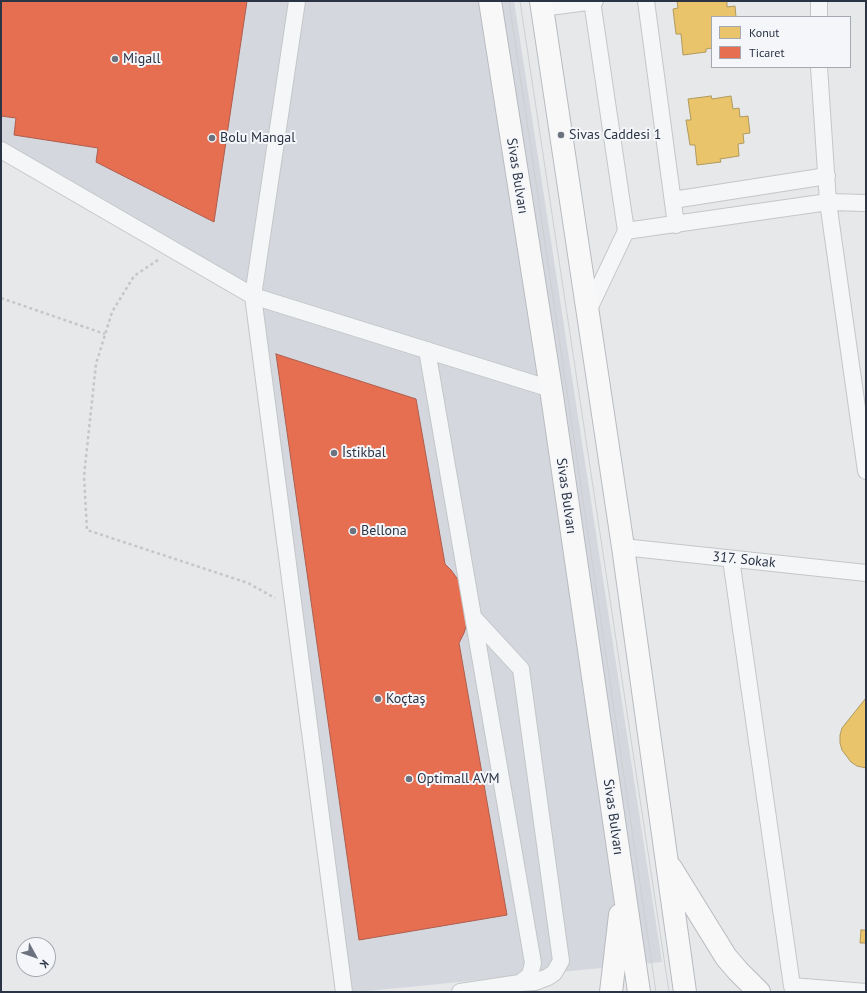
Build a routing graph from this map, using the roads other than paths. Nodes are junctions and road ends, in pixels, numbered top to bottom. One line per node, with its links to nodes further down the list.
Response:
1 (297, 1): 16 (street)
2 (490, 1): 19 (highway, Sivas Bulvarı)
3 (593, 1): 6 (street); 15 (street)
4 (646, 1): 11 (street)
5 (819, 1): 7 (street)
6 (542, 5): 17 (highway)
7 (819, 16)
8 (819, 68): 10 (street)
9 (1, 150): 16 (street)
10 (827, 176): 11 (street); 12 (street)
11 (673, 200): 14 (street)
12 (828, 202): 13 (street); 14 (street); 20 (street)
13 (866, 203)
14 (676, 225): 15 (street)
15 (626, 231): 17 (street)
16 (253, 296): 18 (street); 28 (street)
17 (588, 311): 21 (highway)
18 (427, 350): 19 (street); 24 (street)
19 (551, 389): 26 (highway, Sivas Bulvarı)
20 (866, 471)
21 (623, 547): 22 (street, 317. Sokak); 25 (highway)
22 (731, 559): 23 (street, 317. Sokak); 34 (street)
23 (866, 573)
24 (473, 616): 27 (street); 27 (street)
25 (666, 861): 32 (highway); 33 (highway)
26 (624, 886): 30 (highway); 31 (highway, Sivas Bulvarı)
27 (520, 983): 29 (street)
28 (344, 992)
29 (460, 992)
30 (611, 992)
31 (639, 992)
32 (684, 992)
33 (759, 992)
34 (866, 992)

